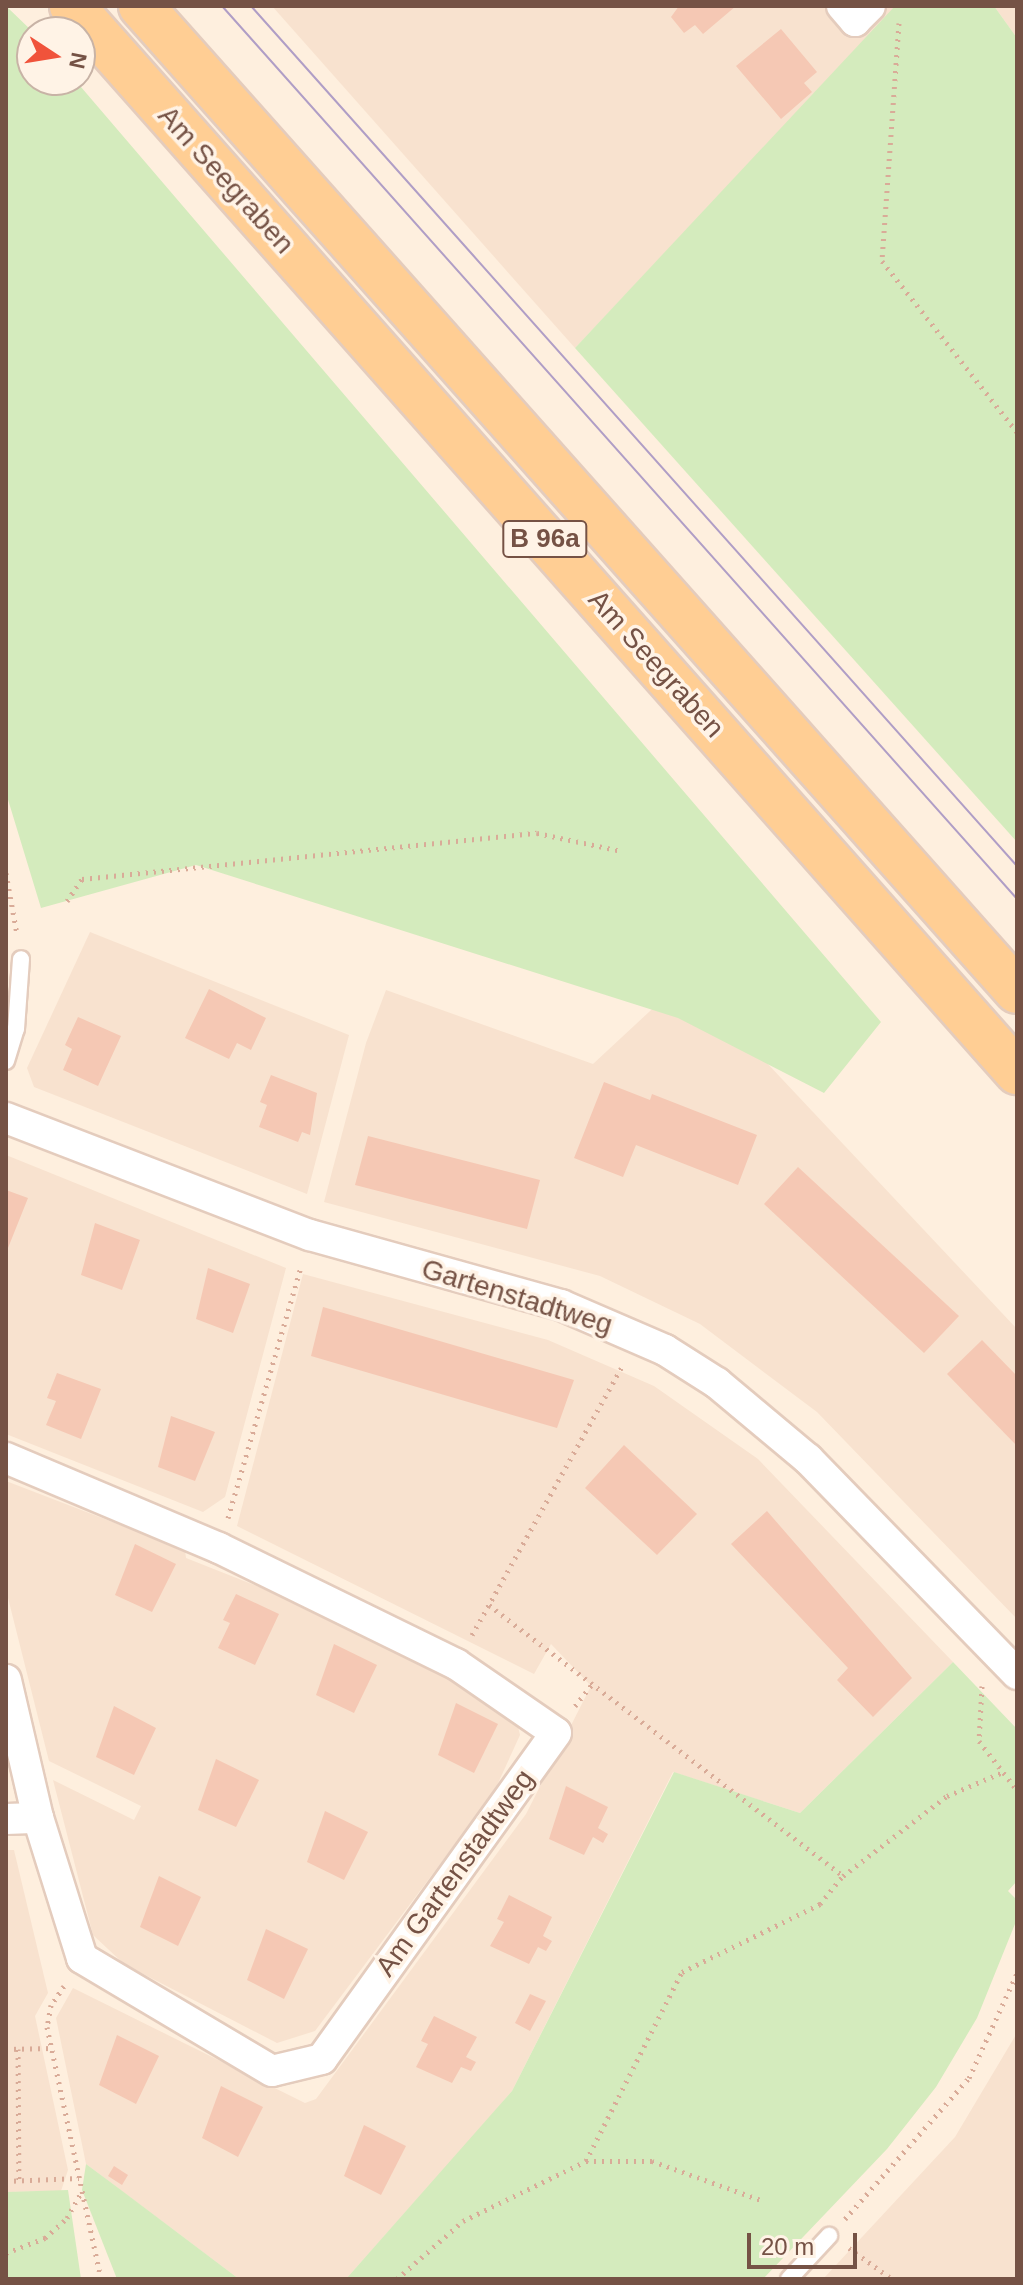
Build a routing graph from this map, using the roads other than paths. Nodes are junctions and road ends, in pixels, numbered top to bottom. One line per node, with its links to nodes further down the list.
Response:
1 (72, 6): 6 (main road, Am Seegraben / B 96a)
2 (141, 6): 4 (main road, Am Seegraben / B 96a)
3 (21, 959): 5 (lane)
4 (1017, 991)
5 (6, 1061)
6 (1017, 1072)
7 (6, 1118): 9 (street, Gartenstadtweg)
8 (6, 1458): 11 (street, Am Gartenstadtweg)
9 (1017, 1674)
10 (6, 1680): 11 (street)
11 (38, 1818): 12 (street)
12 (6, 1819)
13 (829, 2236): 14 (lane)
14 (789, 2279)

